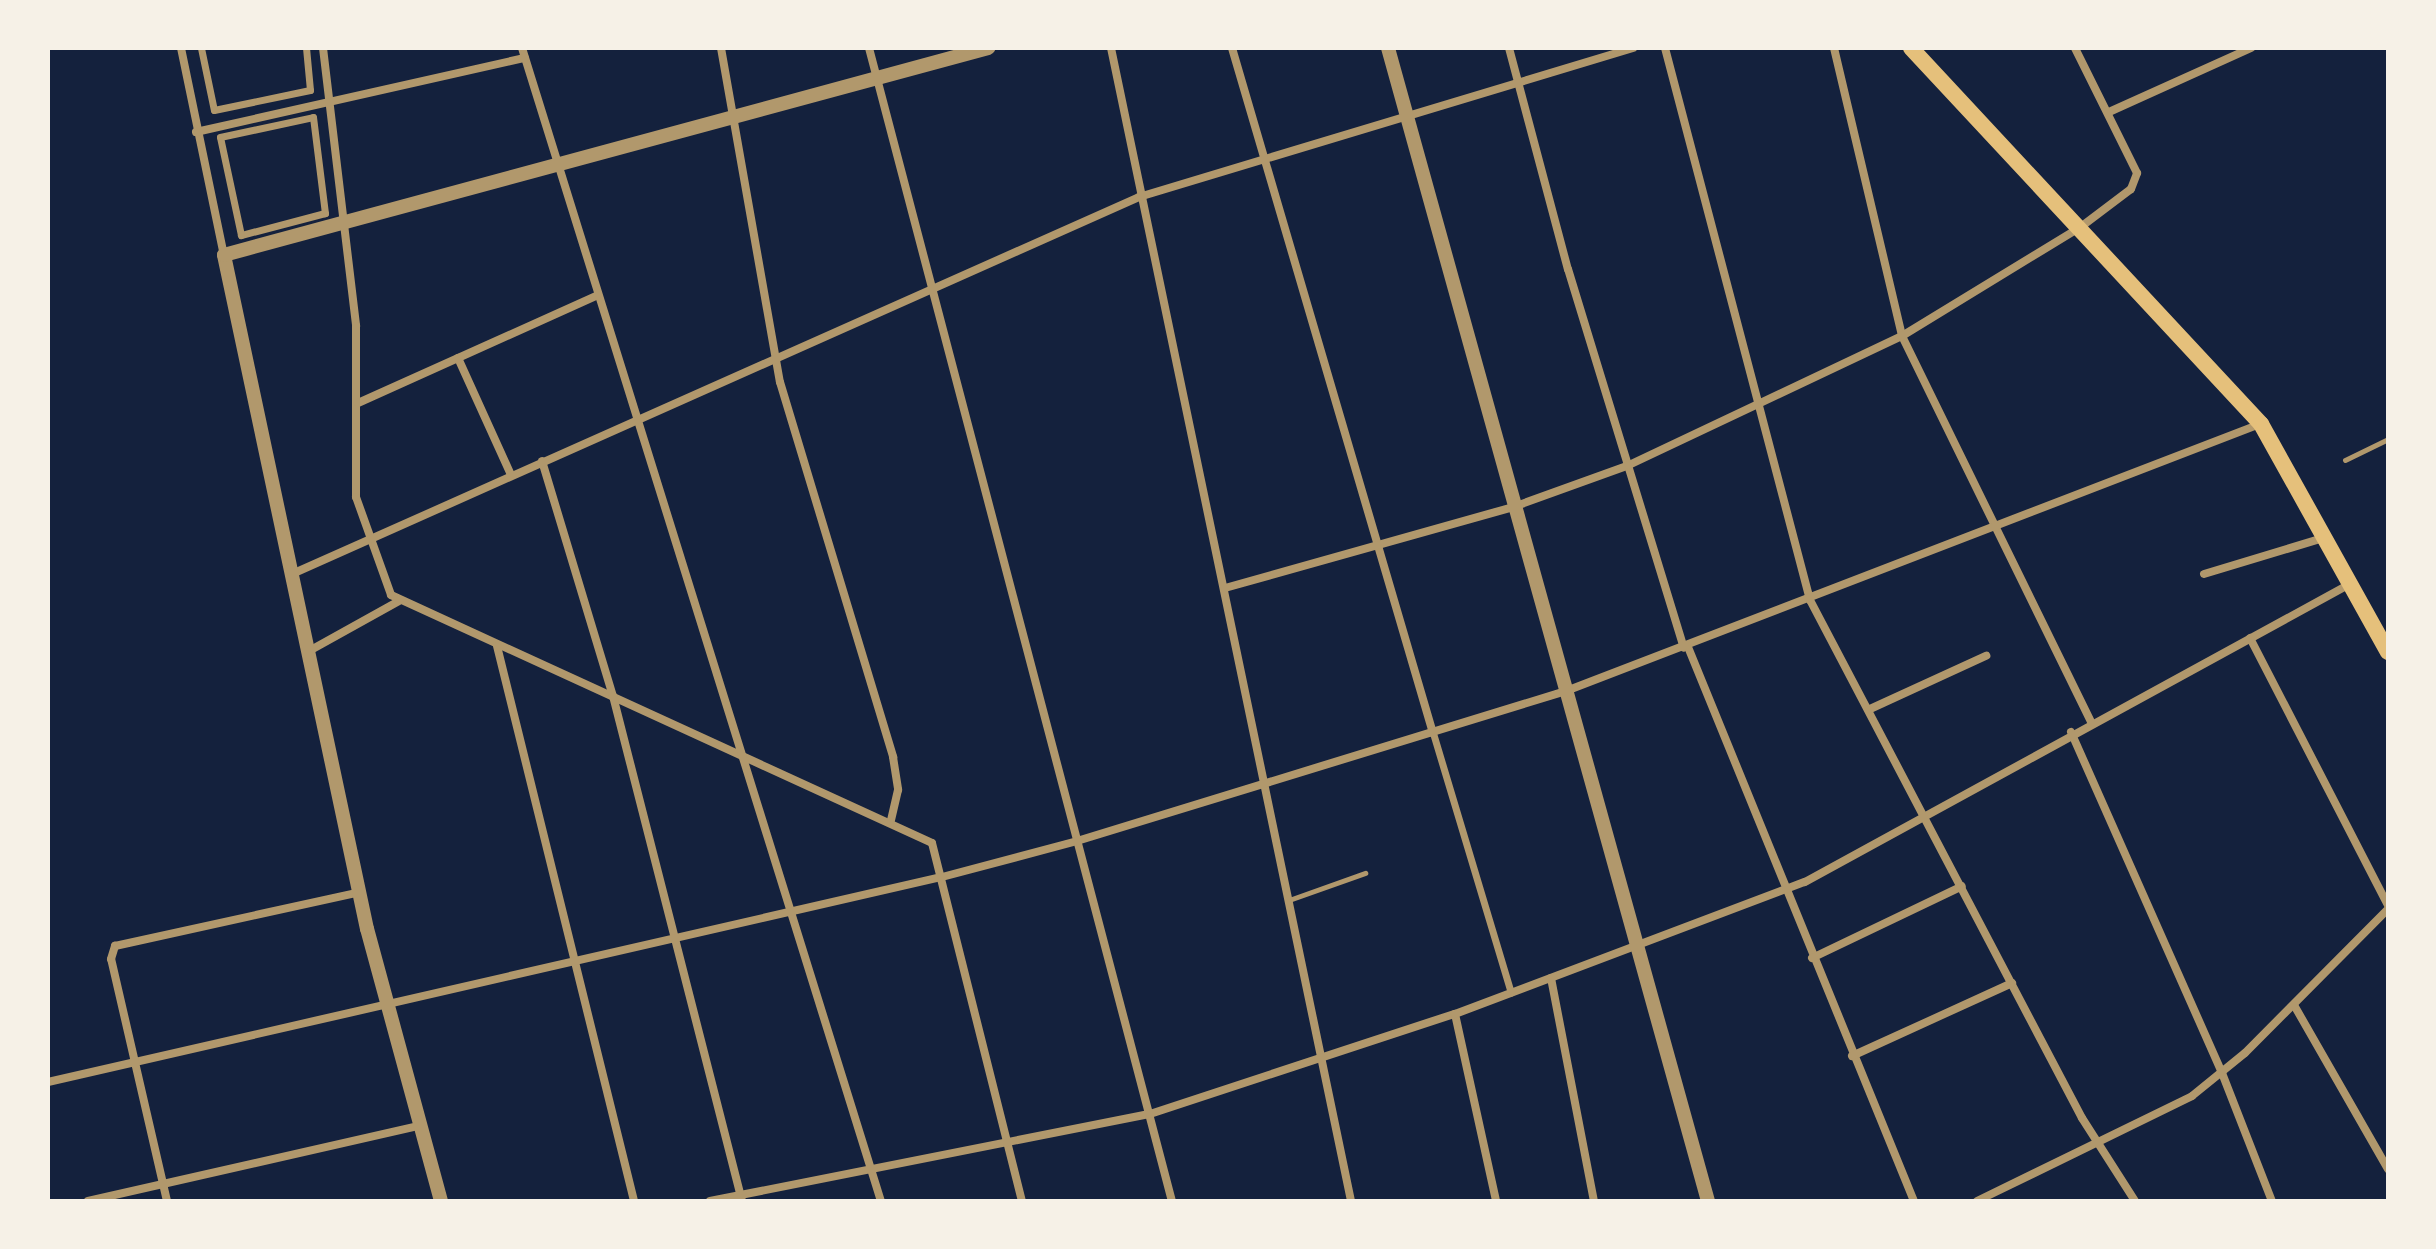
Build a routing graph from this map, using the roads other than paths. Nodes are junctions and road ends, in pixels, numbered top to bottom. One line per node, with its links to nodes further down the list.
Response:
1 (181, 48): 27 (street)
2 (201, 48): 3 (street)
3 (306, 48)
4 (323, 48): 23 (street)
5 (522, 48): 20 (street)
6 (721, 48): 25 (street)
7 (869, 48): 21 (street)
8 (988, 48): 21 (street)
9 (1111, 48): 30 (street)
10 (1232, 48): 28 (street)
11 (1388, 48): 26 (street)
12 (1509, 48): 22 (street)
13 (1633, 48): 22 (street)
14 (1665, 48): 41 (street)
15 (1834, 48): 37 (street)
16 (1911, 48): 33 (main road)
17 (2075, 48): 24 (street)
18 (2251, 48): 19 (street)
19 (2236, 51): 24 (street)
20 (525, 58): 23 (street); 29 (street)
21 (876, 79): 25 (street); 35 (street)
22 (1519, 82): 26 (street); 47 (street)
23 (329, 101): 27 (street); 32 (street)
24 (2109, 112): 33 (street)
25 (734, 116): 29 (street); 39 (street)
26 (1406, 116): 28 (street); 49 (street)
27 (196, 132): 34 (street)
28 (1263, 158): 30 (street); 53 (street)
29 (557, 164): 32 (street); 36 (street)
30 (1139, 197): 35 (street); 57 (street)
31 (325, 213): 31 (street)
32 (345, 223): 34 (street); 40 (street)
33 (2082, 226): 37 (street); 43 (main road)
34 (224, 255): 54 (street)
35 (933, 291): 39 (street); 76 (street)
36 (598, 295): 38 (street); 42 (street)
37 (1902, 336): 41 (street); 50 (street)
38 (458, 358): 40 (street); 48 (street)
39 (775, 359): 42 (street); 75 (street)
40 (358, 403): 52 (street)
41 (1757, 406): 47 (street); 58 (street)
42 (638, 418): 46 (street); 72 (street)
43 (2261, 424): 50 (street); 51 (main road)
44 (2388, 439): 45 (lane)
45 (2345, 460)
46 (542, 461): 48 (street); 67 (street)
47 (1629, 465): 49 (street); 62 (street)
48 (511, 475): 52 (street)
49 (1516, 506): 53 (street); 66 (street)
50 (1996, 529): 58 (street); 69 (street)
51 (2324, 538): 55 (street); 56 (main road)
52 (369, 540): 54 (street); 59 (street)
53 (1377, 545): 57 (street); 71 (street)
54 (292, 574): 63 (street)
55 (2204, 574)
56 (2350, 584): 60 (street); 64 (main road)
57 (1225, 588): 73 (street)
58 (1810, 600): 62 (street); 68 (street)
59 (399, 601): 61 (street); 63 (street)
60 (2250, 638): 69 (street); 83 (street)
61 (497, 646): 67 (street); 88 (street)
62 (1686, 648): 66 (street); 80 (street)
63 (309, 651): 81 (street)
64 (2388, 652)
65 (1986, 656): 68 (street)
66 (1566, 691): 71 (street); 86 (street)
67 (613, 696): 72 (street); 85 (street)
68 (1870, 709): 74 (street)
69 (2092, 723): 70 (street)
70 (2071, 732): 74 (street); 98 (street)
71 (1433, 733): 73 (street); 91 (street)
72 (741, 751): 75 (street); 84 (street)
73 (1268, 785): 76 (street); 82 (street)
74 (1927, 815): 79 (street); 80 (street)
75 (891, 820): 78 (street)
76 (1077, 841): 78 (street); 100 (street)
77 (1365, 873): 82 (lane)
78 (942, 877): 84 (street); 102 (street)
79 (1962, 886): 87 (street); 90 (street)
80 (1785, 890): 86 (street); 87 (street)
81 (360, 892): 93 (street); 97 (street)
82 (1289, 900): 96 (street)
83 (2388, 907): 92 (street)
84 (793, 912): 85 (street); 104 (street)
85 (675, 939): 88 (street); 107 (street)
86 (1636, 946): 89 (street); 119 (street)
87 (1812, 958): 95 (street)
88 (575, 963): 93 (street); 111 (street)
89 (1551, 978): 91 (street); 118 (street)
90 (2012, 983): 95 (street); 103 (street)
91 (1511, 993): 94 (street)
92 (2294, 1005): 98 (street); 105 (street)
93 (386, 1007): 97 (street); 101 (street)
94 (1455, 1014): 96 (street); 117 (street)
95 (1852, 1056): 120 (street)
96 (1323, 1061): 100 (street); 116 (street)
97 (135, 1062): 99 (street); 106 (street)
98 (2222, 1073): 103 (street); 123 (street)
99 (48, 1082)
100 (1150, 1114): 102 (street); 115 (street)
101 (418, 1126): 106 (street); 110 (street)
102 (1008, 1142): 104 (street); 114 (street)
103 (2101, 1143): 121 (street); 122 (street)
104 (870, 1168): 107 (street); 113 (street)
105 (2388, 1169)
106 (163, 1183): 108 (street); 109 (street)
107 (741, 1198): 112 (street)
108 (88, 1201)
109 (167, 1201)
110 (441, 1201)
111 (634, 1201)
112 (710, 1201)
113 (881, 1201)
114 (1022, 1201)
115 (1172, 1201)
116 (1351, 1201)
117 (1496, 1201)
118 (1594, 1201)
119 (1708, 1201)
120 (1914, 1201)
121 (1977, 1201)
122 (2135, 1201)
123 (2272, 1201)

